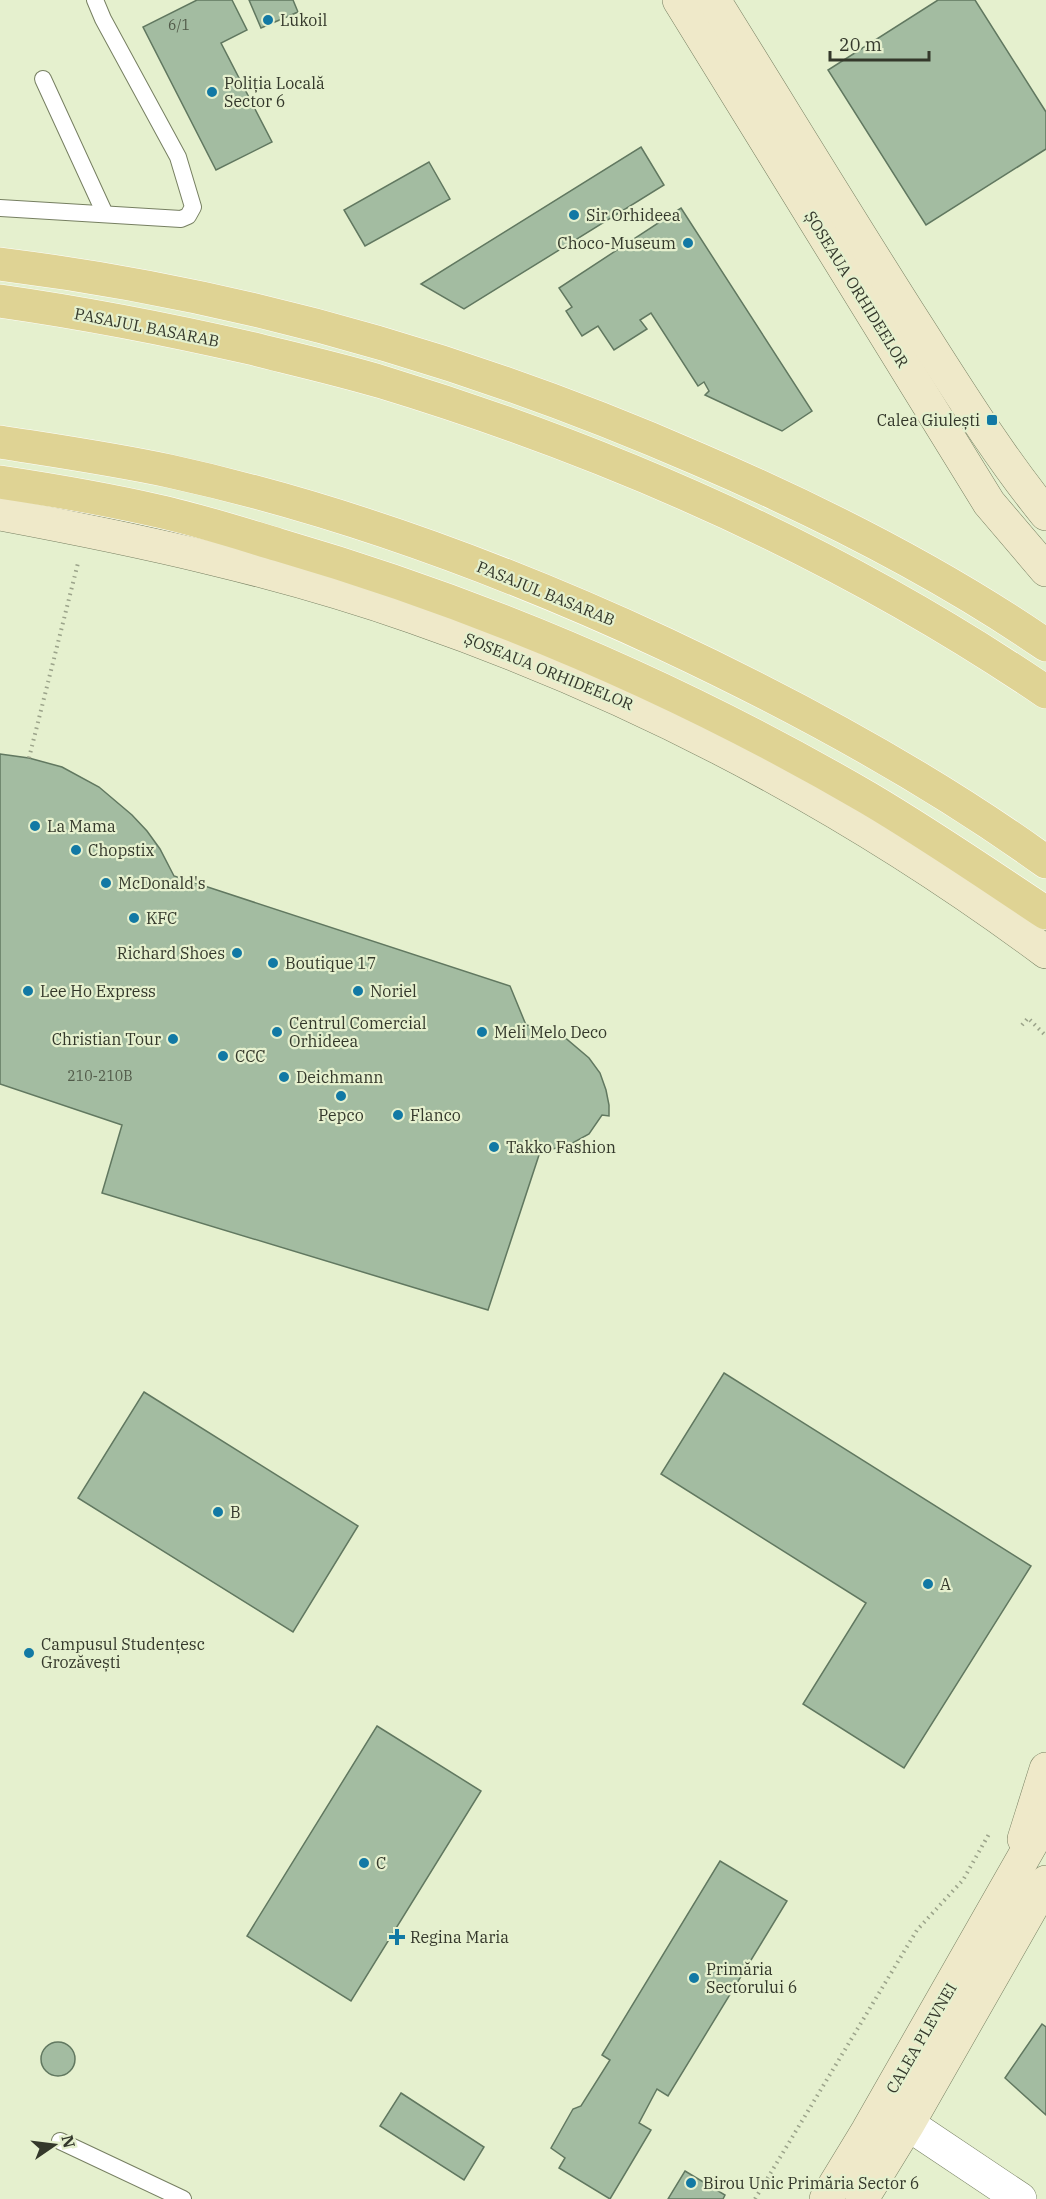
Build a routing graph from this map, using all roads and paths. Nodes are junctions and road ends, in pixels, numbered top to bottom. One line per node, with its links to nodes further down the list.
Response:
1 (95, 0): 6 (lane)
2 (679, 0): 14 (main road, ȘOSEAUA ORHIDEELOR)
3 (714, 0): 12 (main road, ȘOSEAUA ORHIDEELOR)
4 (43, 79): 6 (lane)
5 (0, 208): 6 (lane)
6 (105, 214)
7 (0, 264): 15 (main road)
8 (0, 301): 16 (main road, PASAJUL BASARAB)
9 (0, 442): 18 (main road, PASAJUL BASARAB)
10 (0, 482): 19 (main road)
11 (0, 514): 13 (main road, ȘOSEAUA ORHIDEELOR)
12 (1046, 514)
13 (86, 530): 17 (path); 20 (main road, ȘOSEAUA ORHIDEELOR)
14 (1046, 570)
15 (1046, 645)
16 (1046, 692)
17 (29, 758)
18 (1046, 862)
19 (1046, 913)
20 (1046, 952)
21 (1022, 1025): 22 (path)
22 (1046, 1036)
23 (1046, 1769): 26 (main road, CALEA PLEVNEI)
24 (1046, 1818): 26 (main road, CALEA PLEVNEI)
25 (993, 1829): 31 (path)
26 (1013, 1875): 32 (main road, CALEA PLEVNEI)
27 (1046, 1882): 28 (main road, CALEA PLEVNEI)
28 (908, 2124): 33 (main road, CALEA PLEVNEI); 34 (street)
29 (60, 2141): 30 (lane)
30 (183, 2199)
31 (755, 2199)
32 (826, 2199)
33 (862, 2199)
34 (1020, 2199)

